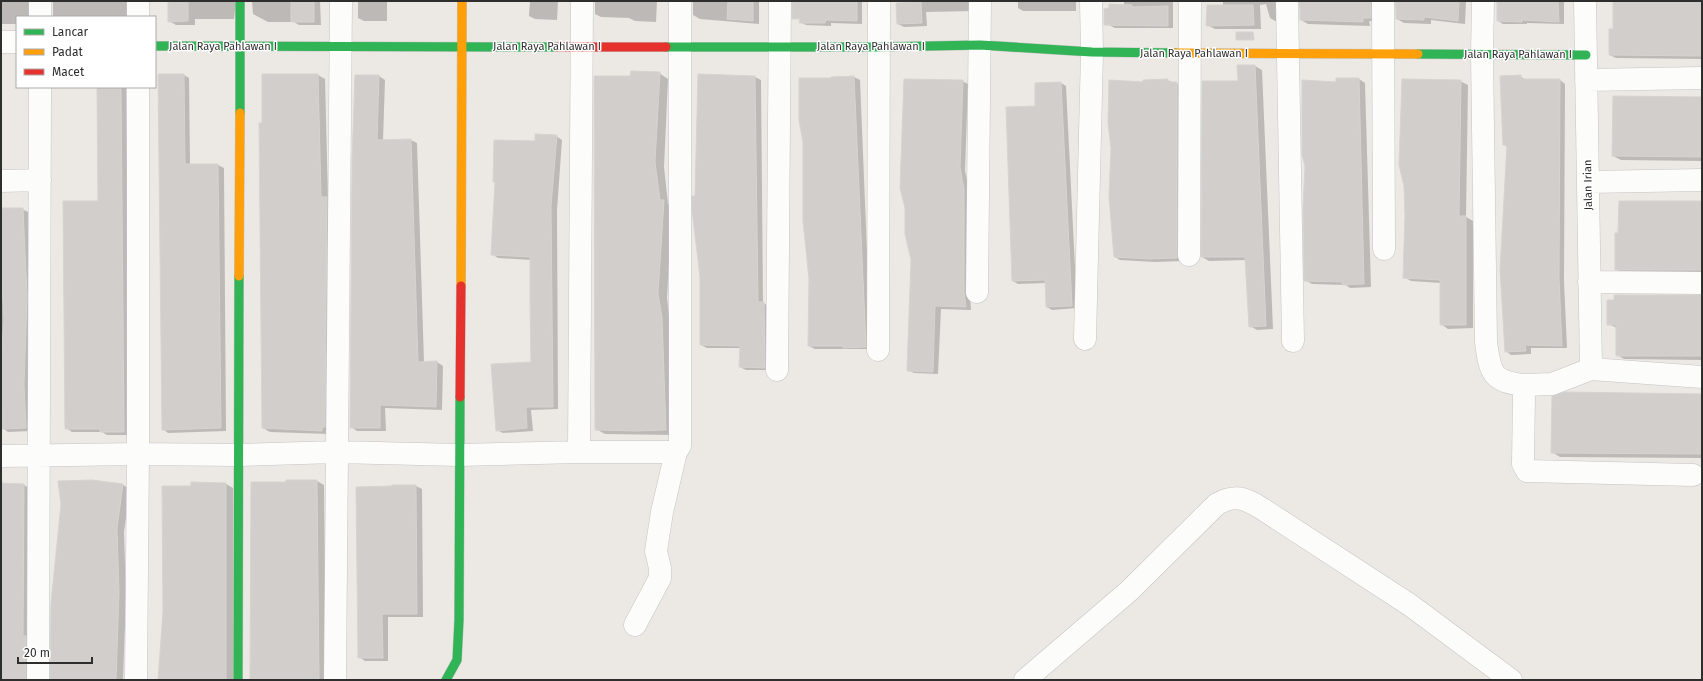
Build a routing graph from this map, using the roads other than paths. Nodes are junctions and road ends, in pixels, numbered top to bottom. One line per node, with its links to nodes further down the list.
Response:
1 (40, 1): 17 (street)
2 (138, 1): 18 (street)
3 (240, 1): 28 (street)
4 (341, 1): 23 (street)
5 (462, 1): 24 (street)
6 (582, 1): 25 (street)
7 (680, 1): 26 (street)
8 (780, 1): 27 (street)
9 (879, 1): 29 (street)
10 (980, 1): 21 (street)
11 (1091, 1): 30 (street)
12 (1190, 1): 31 (street)
13 (1287, 1): 32 (street)
14 (1384, 1): 33 (street)
15 (1483, 1): 34 (street)
16 (1585, 1): 35 (street, Jalan Irian)
17 (40, 16)
18 (138, 16)
19 (1, 42): 20 (street)
20 (16, 42)
21 (980, 44): 29 (street, Jalan Raya Pahlawan I); 30 (street, Jalan Raya Pahlawan I); 48 (street)
22 (156, 46): 28 (street, Jalan Raya Pahlawan I)
23 (340, 46): 24 (street, Jalan Raya Pahlawan I); 28 (street, Jalan Raya Pahlawan I); 56 (street)
24 (461, 46): 25 (street, Jalan Raya Pahlawan I); 61 (street)
25 (582, 46): 26 (street, Jalan Raya Pahlawan I); 57 (street)
26 (679, 46): 27 (street, Jalan Raya Pahlawan I); 58 (street)
27 (780, 46): 29 (street, Jalan Raya Pahlawan I); 53 (street)
28 (240, 47): 60 (street)
29 (879, 47): 51 (street)
30 (1092, 52): 31 (street, Jalan Raya Pahlawan I); 49 (street)
31 (1190, 53): 32 (street, Jalan Raya Pahlawan I); 45 (street)
32 (1287, 53): 33 (street, Jalan Raya Pahlawan I); 50 (street)
33 (1382, 54): 34 (street, Jalan Raya Pahlawan I); 44 (street)
34 (1482, 54): 35 (street, Jalan Raya Pahlawan I); 55 (street)
35 (1586, 55): 37 (street, Jalan Irian)
36 (1702, 78): 37 (street)
37 (1586, 80): 43 (street, Jalan Irian)
38 (40, 88): 40 (street)
39 (138, 88): 59 (street)
40 (40, 180): 42 (street); 63 (street)
41 (1702, 180): 43 (street)
42 (1, 181)
43 (1588, 182): 46 (street, Jalan Irian)
44 (1384, 249)
45 (1189, 255)
46 (1589, 282): 47 (street); 52 (street, Jalan Irian)
47 (1702, 283)
48 (978, 292)
49 (1085, 339)
50 (1293, 341)
51 (878, 350)
52 (1591, 369): 54 (street); 55 (street)
53 (777, 370)
54 (1702, 377)
55 (1525, 385): 64 (street)
56 (336, 452): 60 (street); 61 (street); 69 (street)
57 (579, 452): 58 (street); 61 (street)
58 (676, 452): 65 (street)
59 (138, 454): 60 (street); 63 (street); 67 (street)
60 (238, 455): 68 (street)
61 (460, 455): 70 (street)
62 (1, 456): 63 (street)
63 (39, 456): 66 (street)
64 (1693, 474)
65 (635, 625)
66 (38, 680)
67 (136, 680)
68 (238, 680)
69 (335, 680)
70 (446, 680)
71 (1025, 680): 72 (street)
72 (1511, 680)

